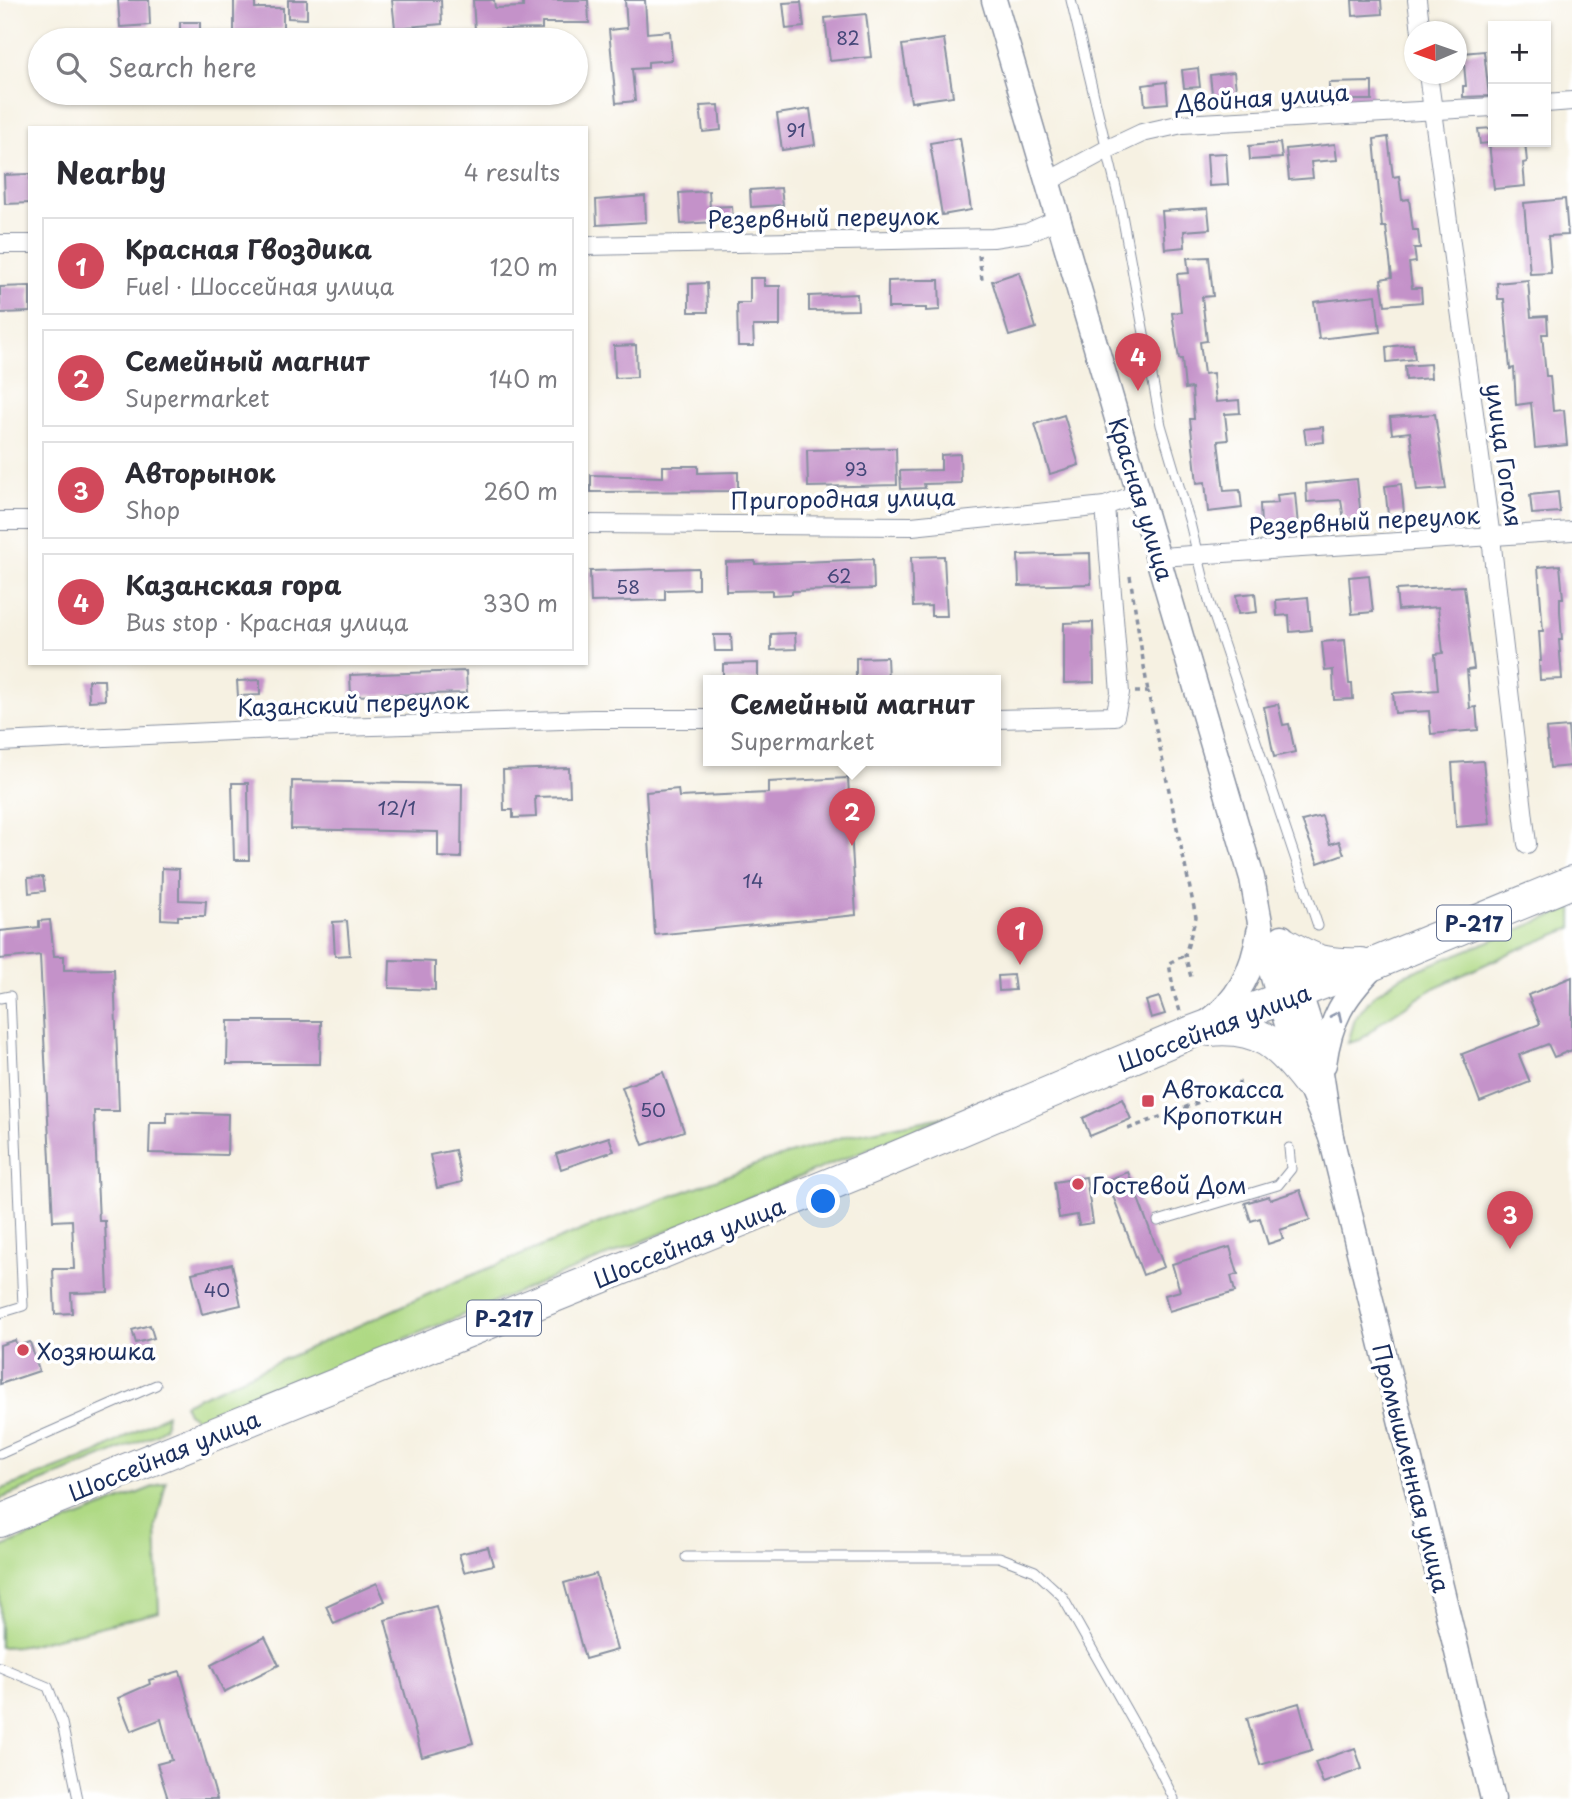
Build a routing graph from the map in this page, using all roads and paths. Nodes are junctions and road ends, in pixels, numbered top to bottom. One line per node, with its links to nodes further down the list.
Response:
1 (994, 0): 11 (main road, Красная улица)
2 (1071, 0): 10 (lane)
3 (1417, 0): 4 (street)
4 (1420, 21)
5 (1430, 84): 9 (street, улица Гоголя)
6 (1572, 101): 7 (street)
7 (1551, 103)
8 (1488, 107): 9 (street, Двойная улица)
9 (1434, 111): 10 (street, Двойная улица); 24 (street, улица Гоголя)
10 (1106, 150): 11 (street, Двойная улица); 25 (lane)
11 (1047, 182): 12 (main road, Красная улица)
12 (1058, 219): 13 (street, Резервный переулок); 18 (main road, Красная улица)
13 (977, 238): 16 (street, Резервный переулок); 17 (path)
14 (0, 244): 15 (street)
15 (28, 244)
16 (588, 247)
17 (982, 280)
18 (1140, 493): 19 (street, Пригородная улица); 26 (main road, Красная улица)
19 (1105, 506): 22 (street, Пригородная улица); 29 (street)
20 (0, 521): 21 (street)
21 (28, 521)
22 (588, 524)
23 (1572, 531): 24 (street, Резервный переулок)
24 (1491, 538): 25 (street, Резервный переулок); 33 (street, улица Гоголя)
25 (1198, 554): 26 (street, Резервный переулок); 37 (lane)
26 (1160, 557): 34 (main road, Красная улица)
27 (1129, 574): 28 (path)
28 (1148, 692): 29 (path); 39 (path)
29 (1120, 693): 31 (street)
30 (703, 719): 32 (street, Казанский переулок)
31 (1001, 719)
32 (0, 742)
33 (1527, 844)
34 (1252, 878): 36 (main road, Красная улица); 38 (main road, Красная улица)
35 (1572, 882): 40 (highway, Шоссейная улица / Р-217)
36 (1260, 925): 42 (main road, Красная улица); 44 (main road)
37 (1318, 926)
38 (1285, 944): 40 (highway); 42 (main road, Красная улица)
39 (1185, 955): 41 (path); 44 (path)
40 (1376, 963): 42 (highway, Шоссейная улица / Р-217); 46 (main road, one-way to 40)
41 (1191, 977)
42 (1290, 997): 44 (highway, Шоссейная улица / Р-217); 46 (main road, Красная улица)
43 (0, 998): 51 (lane)
44 (1186, 1022): 46 (highway); 54 (highway, Шоссейная улица / Р-217)
45 (1240, 1078): 47 (path)
46 (1315, 1081): 48 (main road, Красная улица)
47 (1128, 1129)
48 (1331, 1137): 59 (main road, Промышленная улица)
49 (1289, 1148): 50 (lane)
50 (1158, 1221)
51 (0, 1313)
52 (156, 1385): 53 (lane)
53 (0, 1454)
54 (0, 1521)
55 (686, 1557): 58 (lane)
56 (0, 1667): 57 (lane)
57 (78, 1799)
58 (1174, 1799)
59 (1493, 1799)

